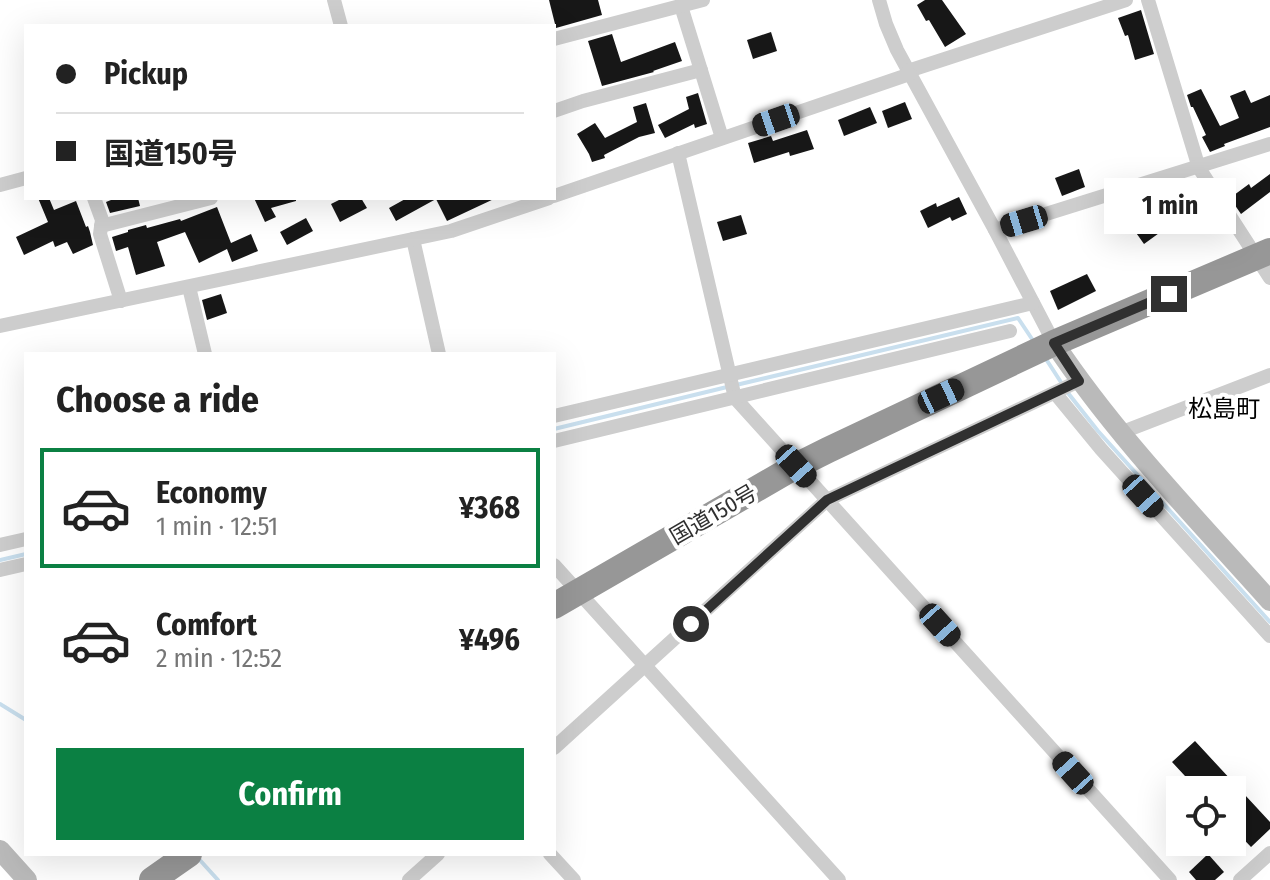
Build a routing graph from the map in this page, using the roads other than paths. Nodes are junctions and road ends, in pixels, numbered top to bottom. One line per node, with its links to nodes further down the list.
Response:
1 (334, 0): 7 (street)
2 (703, 0): 6 (street)
3 (879, 0): 10 (street)
4 (1126, 0): 10 (street)
5 (1148, 0): 15 (street)
6 (681, 6): 8 (street); 9 (street)
7 (340, 24)
8 (556, 38)
9 (701, 70): 11 (street); 12 (street)
10 (909, 72): 12 (street); 23 (street)
11 (556, 110)
12 (722, 138): 14 (street)
13 (1270, 144): 15 (street)
14 (678, 153): 18 (street); 36 (street)
15 (1199, 168): 23 (street); 25 (street)
16 (24, 179): 17 (street)
17 (0, 185)
18 (556, 196)
19 (95, 200): 22 (street)
20 (203, 200): 22 (street)
21 (543, 200): 24 (street)
22 (101, 226): 27 (street)
23 (995, 230): 28 (street)
24 (413, 239): 26 (street); 35 (street)
25 (1265, 262): 32 (highway, 国道150号)
26 (189, 287): 27 (street); 34 (street)
27 (121, 301): 30 (street)
28 (1033, 303): 29 (street); 32 (street)
29 (950, 322): 33 (street); 36 (street)
30 (0, 326)
31 (1010, 331): 33 (street)
32 (1054, 343): 38 (street); 44 (highway, 国道150号)
33 (955, 345): 40 (street)
34 (205, 352)
35 (439, 352)
36 (729, 374): 40 (street); 41 (street)
37 (1270, 375): 42 (street)
38 (1079, 381): 39 (street); 42 (street)
39 (1055, 393): 45 (street); 54 (street)
40 (735, 398): 43 (street); 44 (street)
41 (556, 416)
42 (1120, 433): 52 (street)
43 (556, 441)
44 (796, 466): 45 (street); 51 (highway, 国道150号)
45 (827, 500): 55 (street); 67 (street)
46 (24, 539): 47 (street)
47 (0, 545)
48 (24, 564): 50 (street)
49 (556, 567): 51 (street)
50 (0, 570)
51 (578, 591): 53 (highway, 国道150号); 55 (street)
52 (1270, 601)
53 (556, 605)
54 (1270, 636)
55 (645, 666): 56 (street); 66 (street)
56 (556, 746)
57 (0, 850): 62 (street)
58 (1270, 853): 68 (street)
59 (186, 856): 63 (highway)
60 (436, 856): 64 (street)
61 (552, 856): 65 (street)
62 (27, 880)
63 (152, 880)
64 (409, 880)
65 (574, 880)
66 (839, 880)
67 (1170, 880)
68 (1240, 880)

